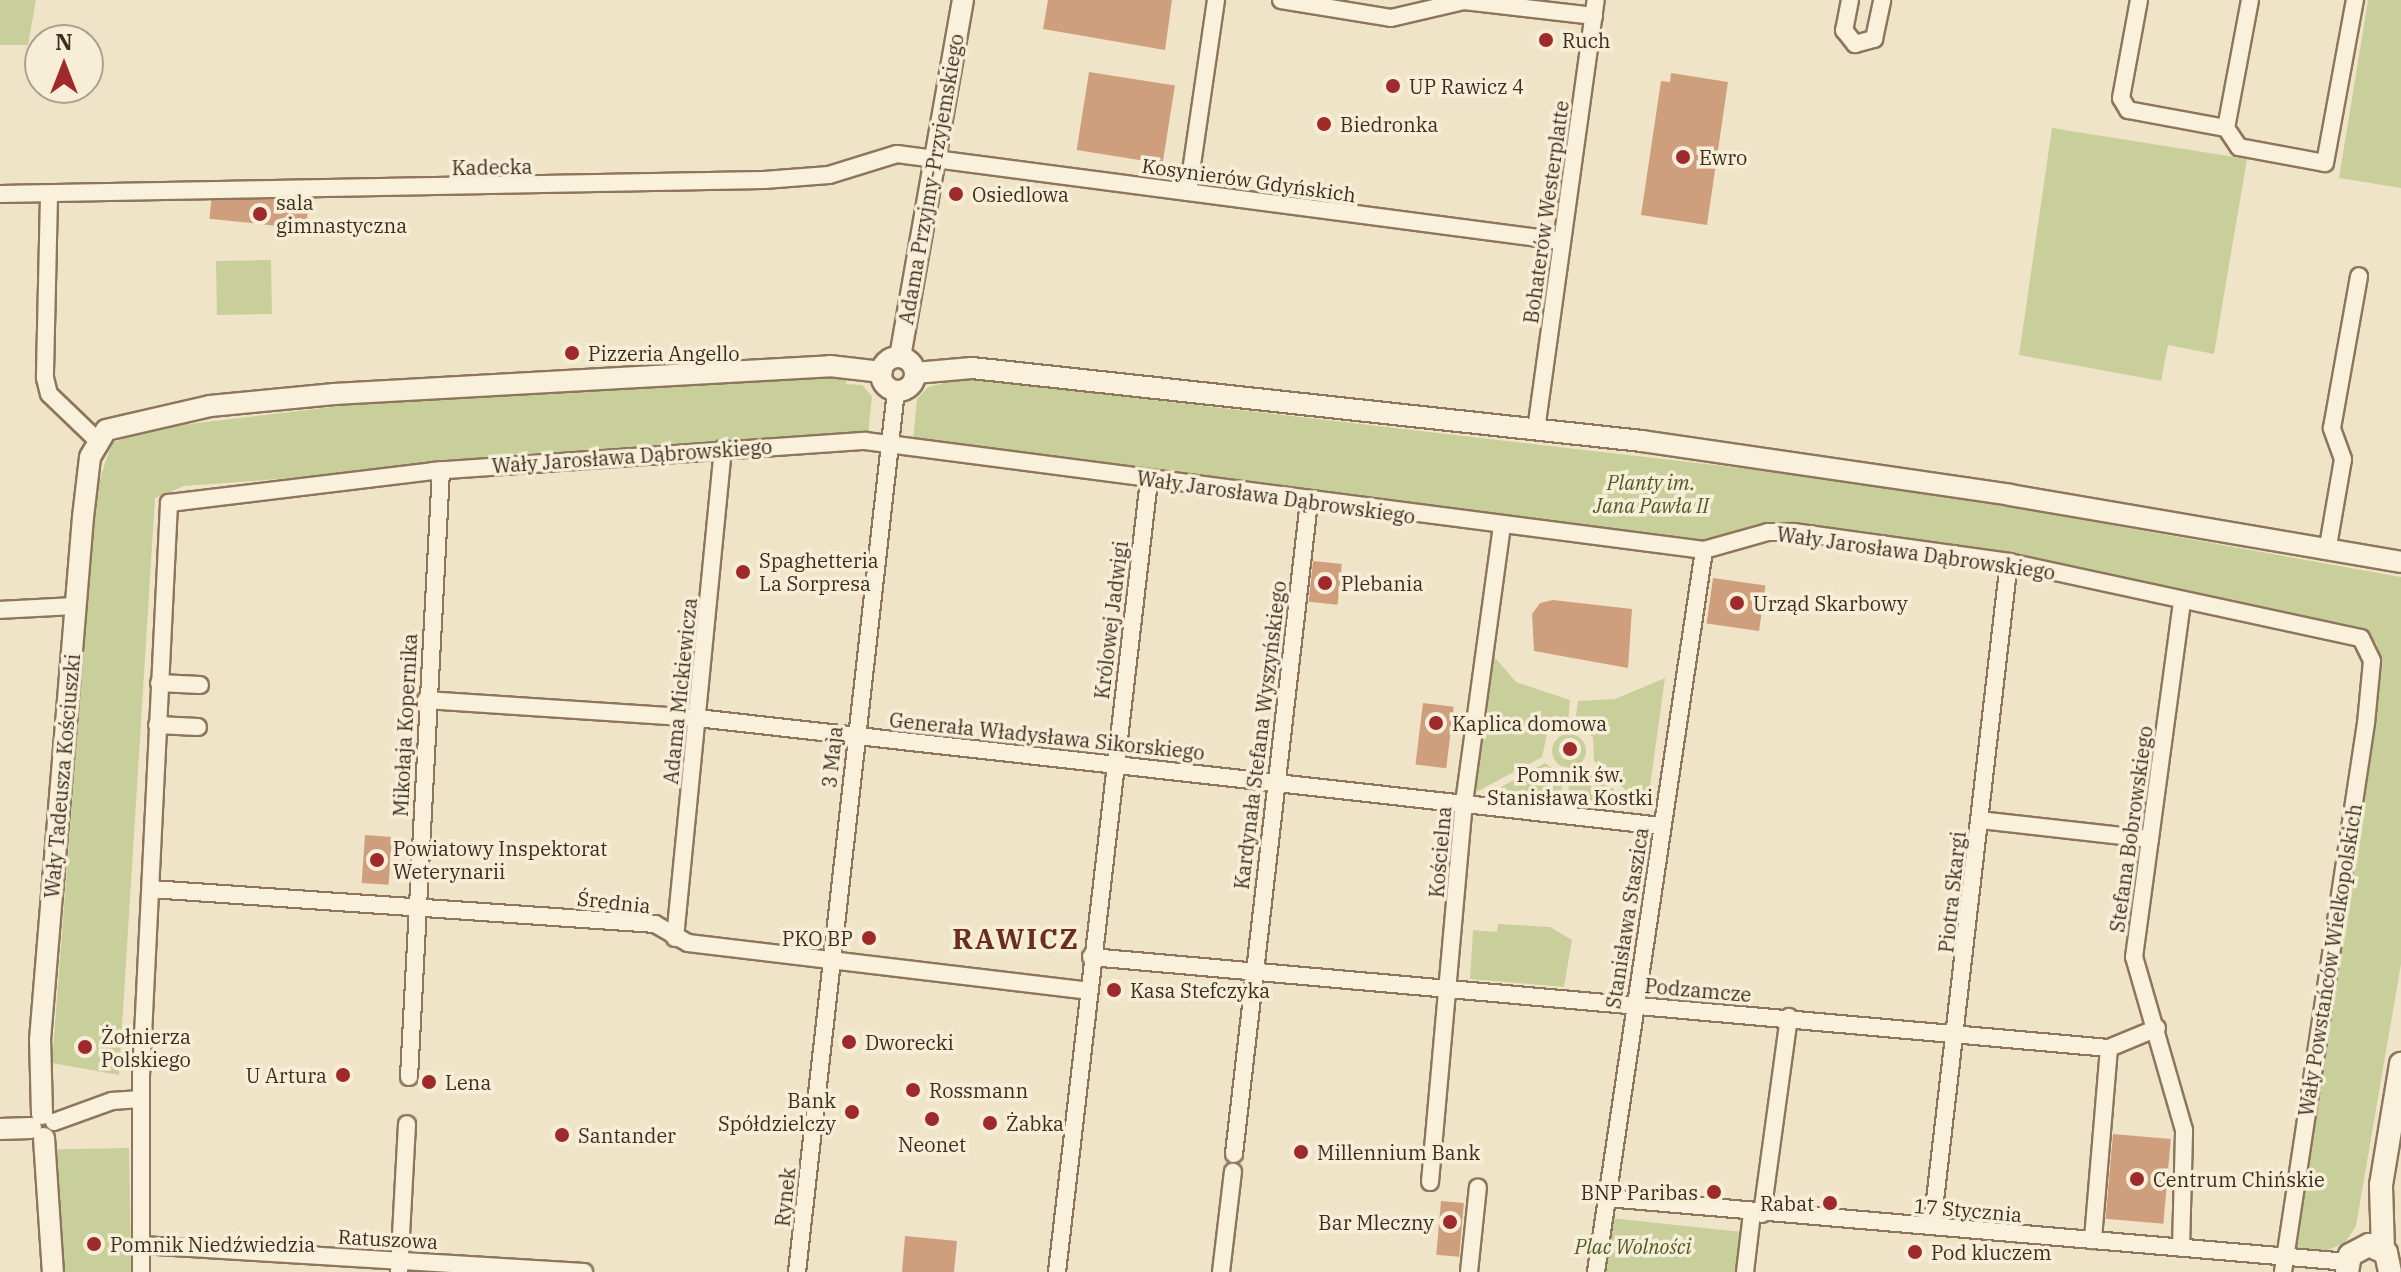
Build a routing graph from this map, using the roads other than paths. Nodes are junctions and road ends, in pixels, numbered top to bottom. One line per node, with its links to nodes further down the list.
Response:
1 (963, 0): 11 (street, Adama Przyjmy-Przyjemskiego)
2 (1216, 0): 12 (street)
3 (1281, 0): 9 (street)
4 (1850, 0): 5 (street)
5 (1882, 0)
6 (2139, 0): 10 (street)
7 (2250, 0): 10 (street)
8 (2355, 0): 10 (street)
9 (1595, 8): 15 (street, Bohaterów Westerplatte)
10 (2226, 128)
11 (932, 156): 12 (street, Kosynierów Gdyńskich); 14 (street, Kadecka); 17 (street, Adama Przyjmy-Przyjemskiego)
12 (1188, 192): 15 (street, Kosynierów Gdyńskich)
13 (0, 194): 14 (street, Kadecka)
14 (49, 196): 22 (street)
15 (1561, 241): 21 (street, Bohaterów Westerplatte)
16 (2359, 276): 29 (street)
17 (900, 357): 18 (street); 19 (street)
18 (882, 372): 20 (street); 22 (street)
19 (915, 373): 20 (street); 21 (street)
20 (896, 391): 23 (street, 3 Maja)
21 (1536, 430): 29 (street)
22 (97, 440): 36 (street, Wały Tadeusza Kościuszki)
23 (888, 443): 24 (street, Wały Jarosława Dąbrowskiego); 26 (street, Wały Jarosława Dąbrowskiego); 45 (street, 3 Maja)
24 (723, 448): 25 (street, Wały Jarosława Dąbrowskiego); 42 (street, Adama Mickiewicza)
25 (441, 470): 39 (street, Wały Jarosława Dąbrowskiego); 41 (street, Mikołaja Kopernika)
26 (1149, 480): 27 (street, Wały Jarosława Dąbrowskiego); 46 (street, Królowej Jadwigi)
27 (1309, 502): 28 (street, Wały Jarosława Dąbrowskiego); 47 (street, Kardynała Stefana Wyszyńskiego)
28 (1502, 526): 30 (street, Wały Jarosława Dąbrowskiego); 48 (street, Kościelna)
29 (2328, 546): 32 (street)
30 (1704, 550): 33 (street, Wały Jarosława Dąbrowskiego); 50 (street, Stanisława Staszica)
31 (2401, 550): 32 (street)
32 (2373, 554): 34 (street)
33 (2009, 562): 35 (street, Wały Jarosława Dąbrowskiego); 49 (street, Piotra Skargi)
34 (2401, 562)
35 (2182, 600): 38 (street, Wały Jarosława Dąbrowskiego); 51 (street, Stefana Bobrowskiego)
36 (76, 606): 37 (street); 69 (street, Wały Tadeusza Kościuszki)
37 (0, 610)
38 (2369, 648): 84 (street, Wały Powstańców Wielkopolskich)
39 (159, 683): 40 (street); 43 (street)
40 (200, 685)
41 (426, 700): 42 (street, Generała Władysława Sikorskiego); 53 (street, Mikołaja Kopernika)
42 (697, 718): 45 (street, Generała Władysława Sikorskiego); 54 (street, Adama Mickiewicza)
43 (157, 725): 44 (street); 52 (street)
44 (198, 727)
45 (855, 734): 46 (street, Generała Władysława Sikorskiego); 56 (street, 3 Maja)
46 (1114, 764): 47 (street, Generała Władysława Sikorskiego); 55 (street, Królowej Jadwigi)
47 (1275, 782): 48 (street, Generała Władysława Sikorskiego); 57 (street, Kardynała Stefana Wyszyńskiego)
48 (1464, 803): 50 (street, Generała Władysława Sikorskiego); 58 (street, Kościelna)
49 (1980, 820): 51 (street); 63 (street, Piotra Skargi)
50 (1661, 826): 60 (street, Stanisława Staszica)
51 (2150, 839): 62 (street, Stefana Bobrowskiego)
52 (151, 889): 53 (street, Średnia); 67 (street)
53 (415, 905): 54 (street, Średnia); 66 (street, Mikołaja Kopernika)
54 (675, 938): 56 (street, Średnia)
55 (1091, 957): 57 (street, Podzamcze); 59 (street, Królowej Jadwigi)
56 (830, 961): 59 (street, Średnia); 70 (street, 3 Maja)
57 (1250, 972): 58 (street, Podzamcze); 72 (street, Kardynała Stefana Wyszyńskiego)
58 (1448, 989): 60 (street, Podzamcze); 74 (street, Kościelna)
59 (1088, 991): 89 (street, Królowej Jadwigi)
60 (1634, 1004): 61 (street, Podzamcze); 76 (street, Stanisława Staszica)
61 (1789, 1017): 63 (street, Podzamcze); 77 (street)
62 (2157, 1028): 64 (street); 81 (street, Stefana Bobrowskiego)
63 (1956, 1033): 64 (street, Podzamcze); 78 (street, Piotra Skargi)
64 (2109, 1048): 79 (street)
65 (2401, 1064): 82 (main road)
66 (409, 1077)
67 (140, 1099): 69 (street); 80 (street)
68 (407, 1124): 83 (street)
69 (43, 1125): 71 (street); 85 (street, Wały Tadeusza Kościuszki)
70 (812, 1127): 88 (street, Rynek)
71 (0, 1129)
72 (1234, 1154)
73 (1233, 1172): 90 (street)
74 (1430, 1182)
75 (1478, 1187): 91 (street)
76 (1607, 1198): 77 (street, 17 Stycznia); 92 (street)
77 (1757, 1214): 78 (street, 17 Stycznia); 93 (street)
78 (1932, 1226): 79 (street, 17 Stycznia)
79 (2093, 1240): 81 (street, 17 Stycznia)
80 (141, 1245): 83 (street, Ratuszowa); 86 (street)
81 (2181, 1248): 84 (street, 17 Stycznia)
82 (2374, 1260): 84 (street, 17 Stycznia)
83 (400, 1266): 87 (street, Ratuszowa)
84 (2284, 1266)
85 (53, 1272)
86 (141, 1272)
87 (584, 1272)
88 (797, 1272)
89 (1057, 1272)
90 (1221, 1272)
91 (1469, 1272)
92 (1596, 1272)
93 (1745, 1272)

